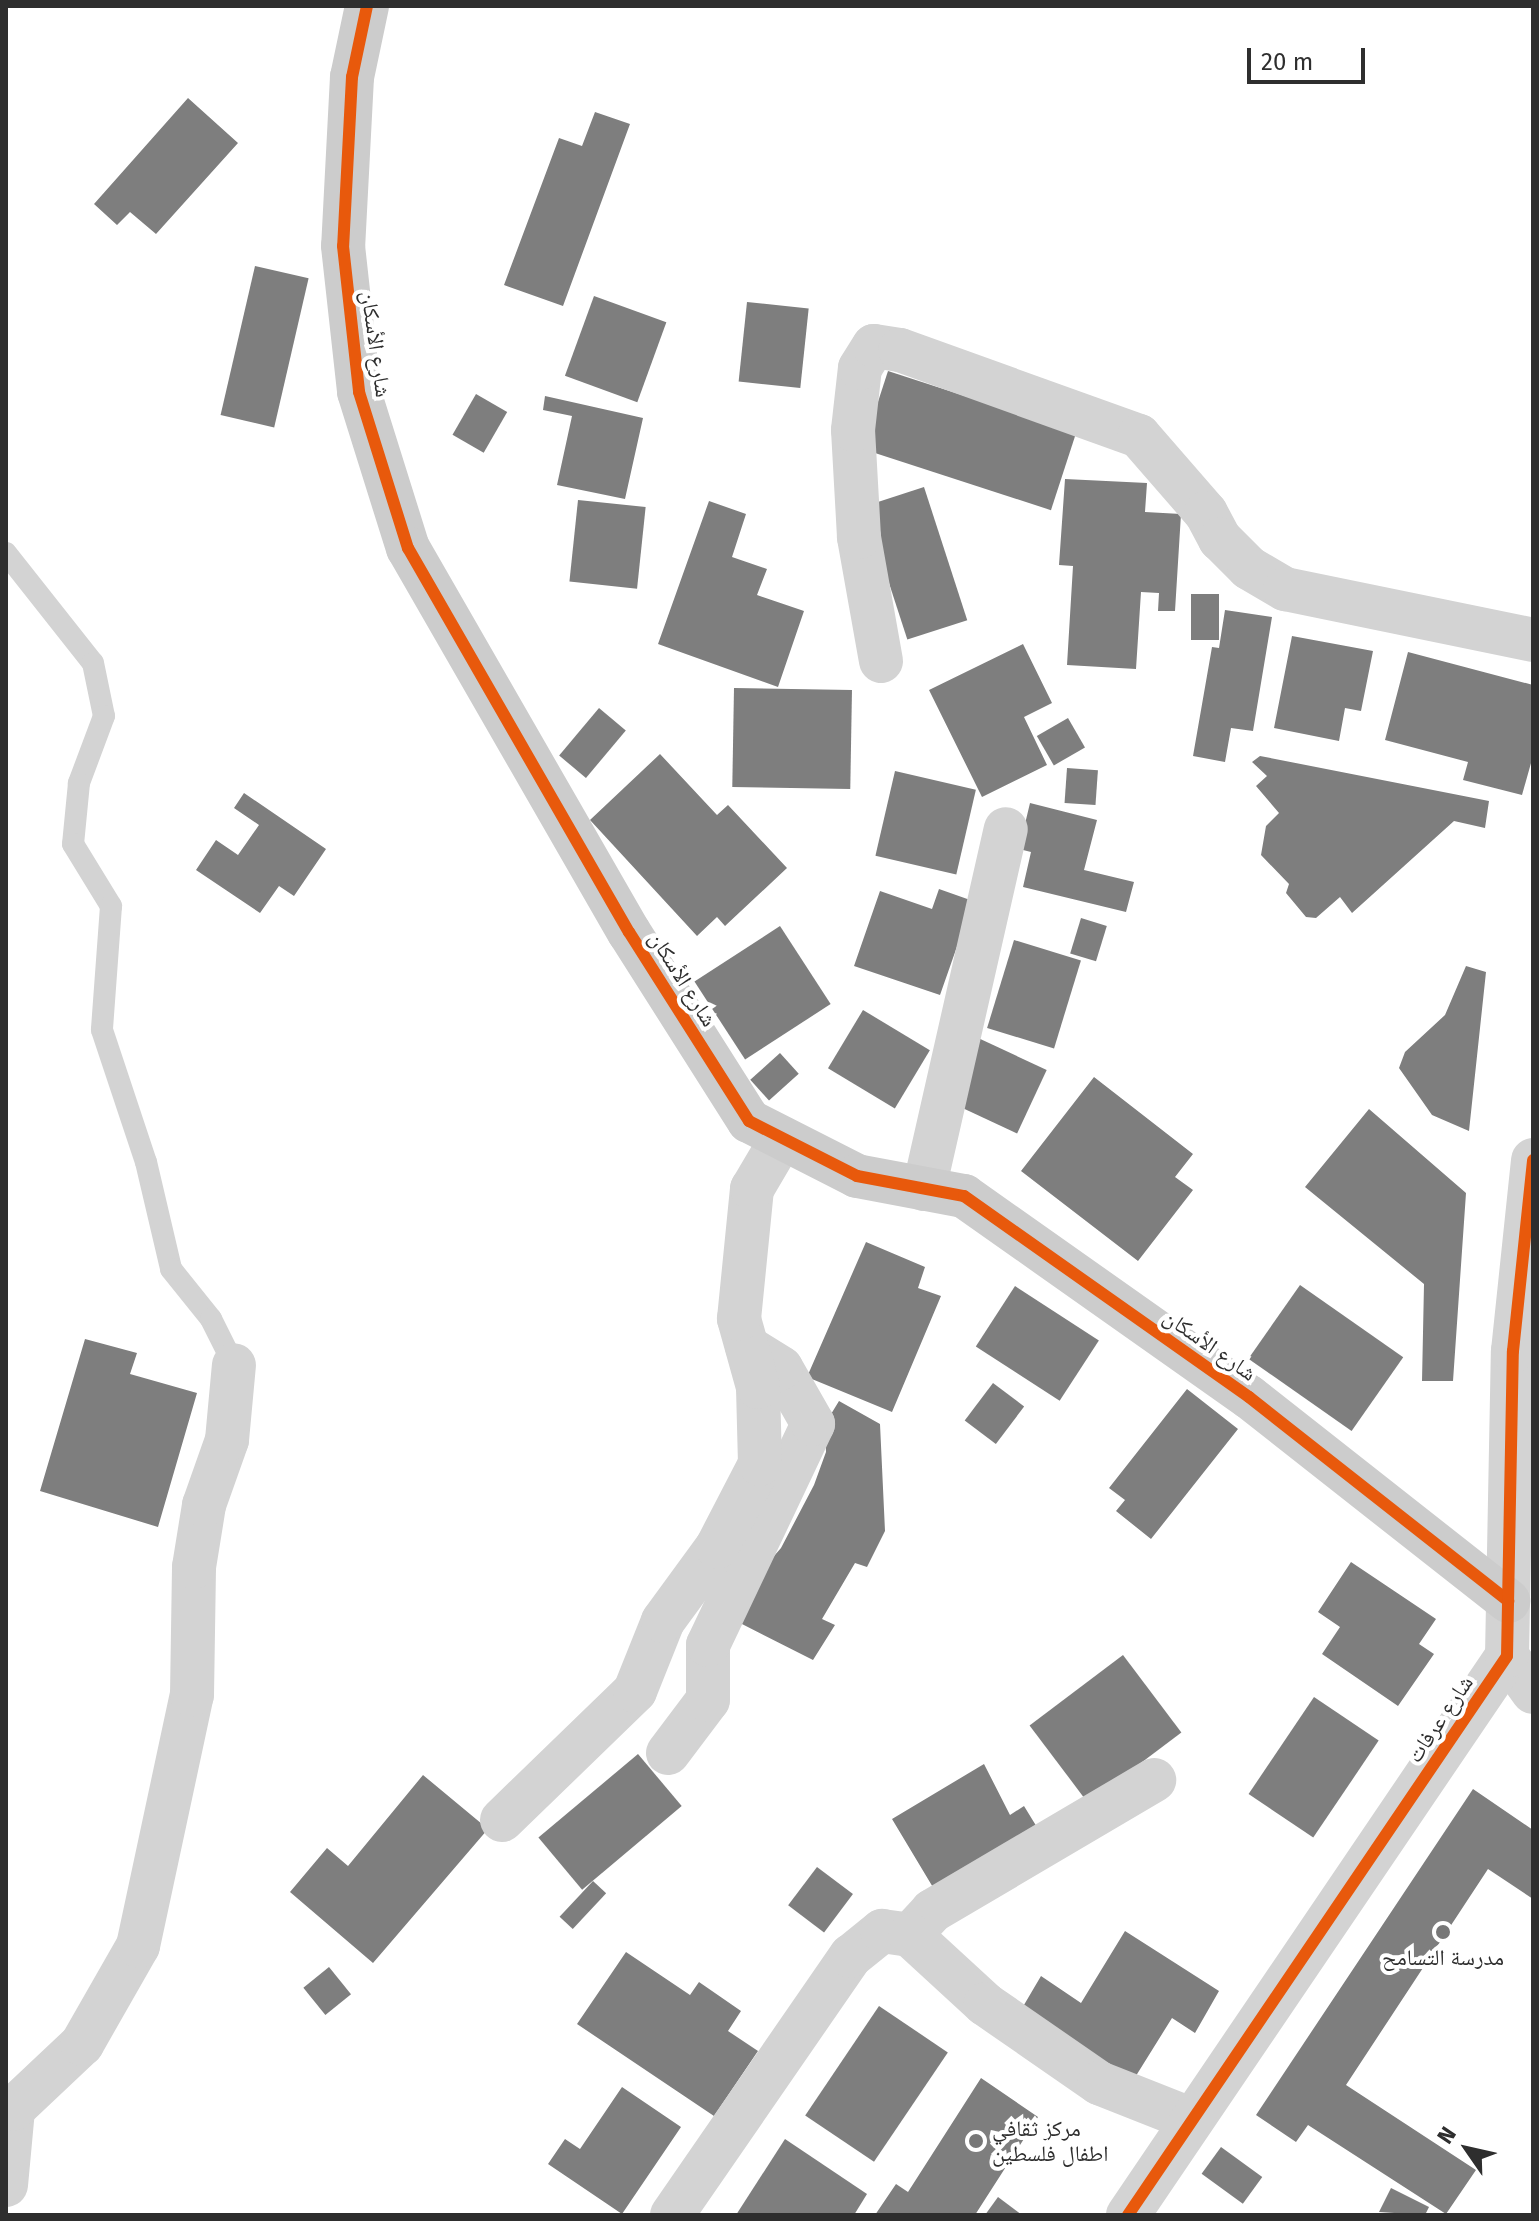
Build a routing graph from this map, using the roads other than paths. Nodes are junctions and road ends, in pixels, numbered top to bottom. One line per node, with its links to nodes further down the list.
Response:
1 (367, 6): 6 (street, شارع الأسكان)
2 (6, 553): 10 (lane)
3 (1533, 640): 4 (street)
4 (881, 661)
5 (1006, 829): 8 (street)
6 (782, 1138): 8 (street, شارع الأسكان); 9 (street)
7 (1533, 1160): 11 (street)
8 (924, 1189): 11 (street, شارع الأسكان)
9 (747, 1347): 14 (street); 16 (street)
10 (234, 1365): 19 (street)
11 (1508, 1601): 12 (street)
12 (1507, 1656): 13 (street); 18 (street, شارع عرفات)
13 (1533, 1692)
14 (668, 1753)
15 (1154, 1780): 17 (street)
16 (502, 1820)
17 (910, 1935): 18 (street); 20 (street)
18 (1190, 2119): 21 (street, شارع عرفات)
19 (6, 2185)
20 (672, 2215)
21 (1128, 2215)

